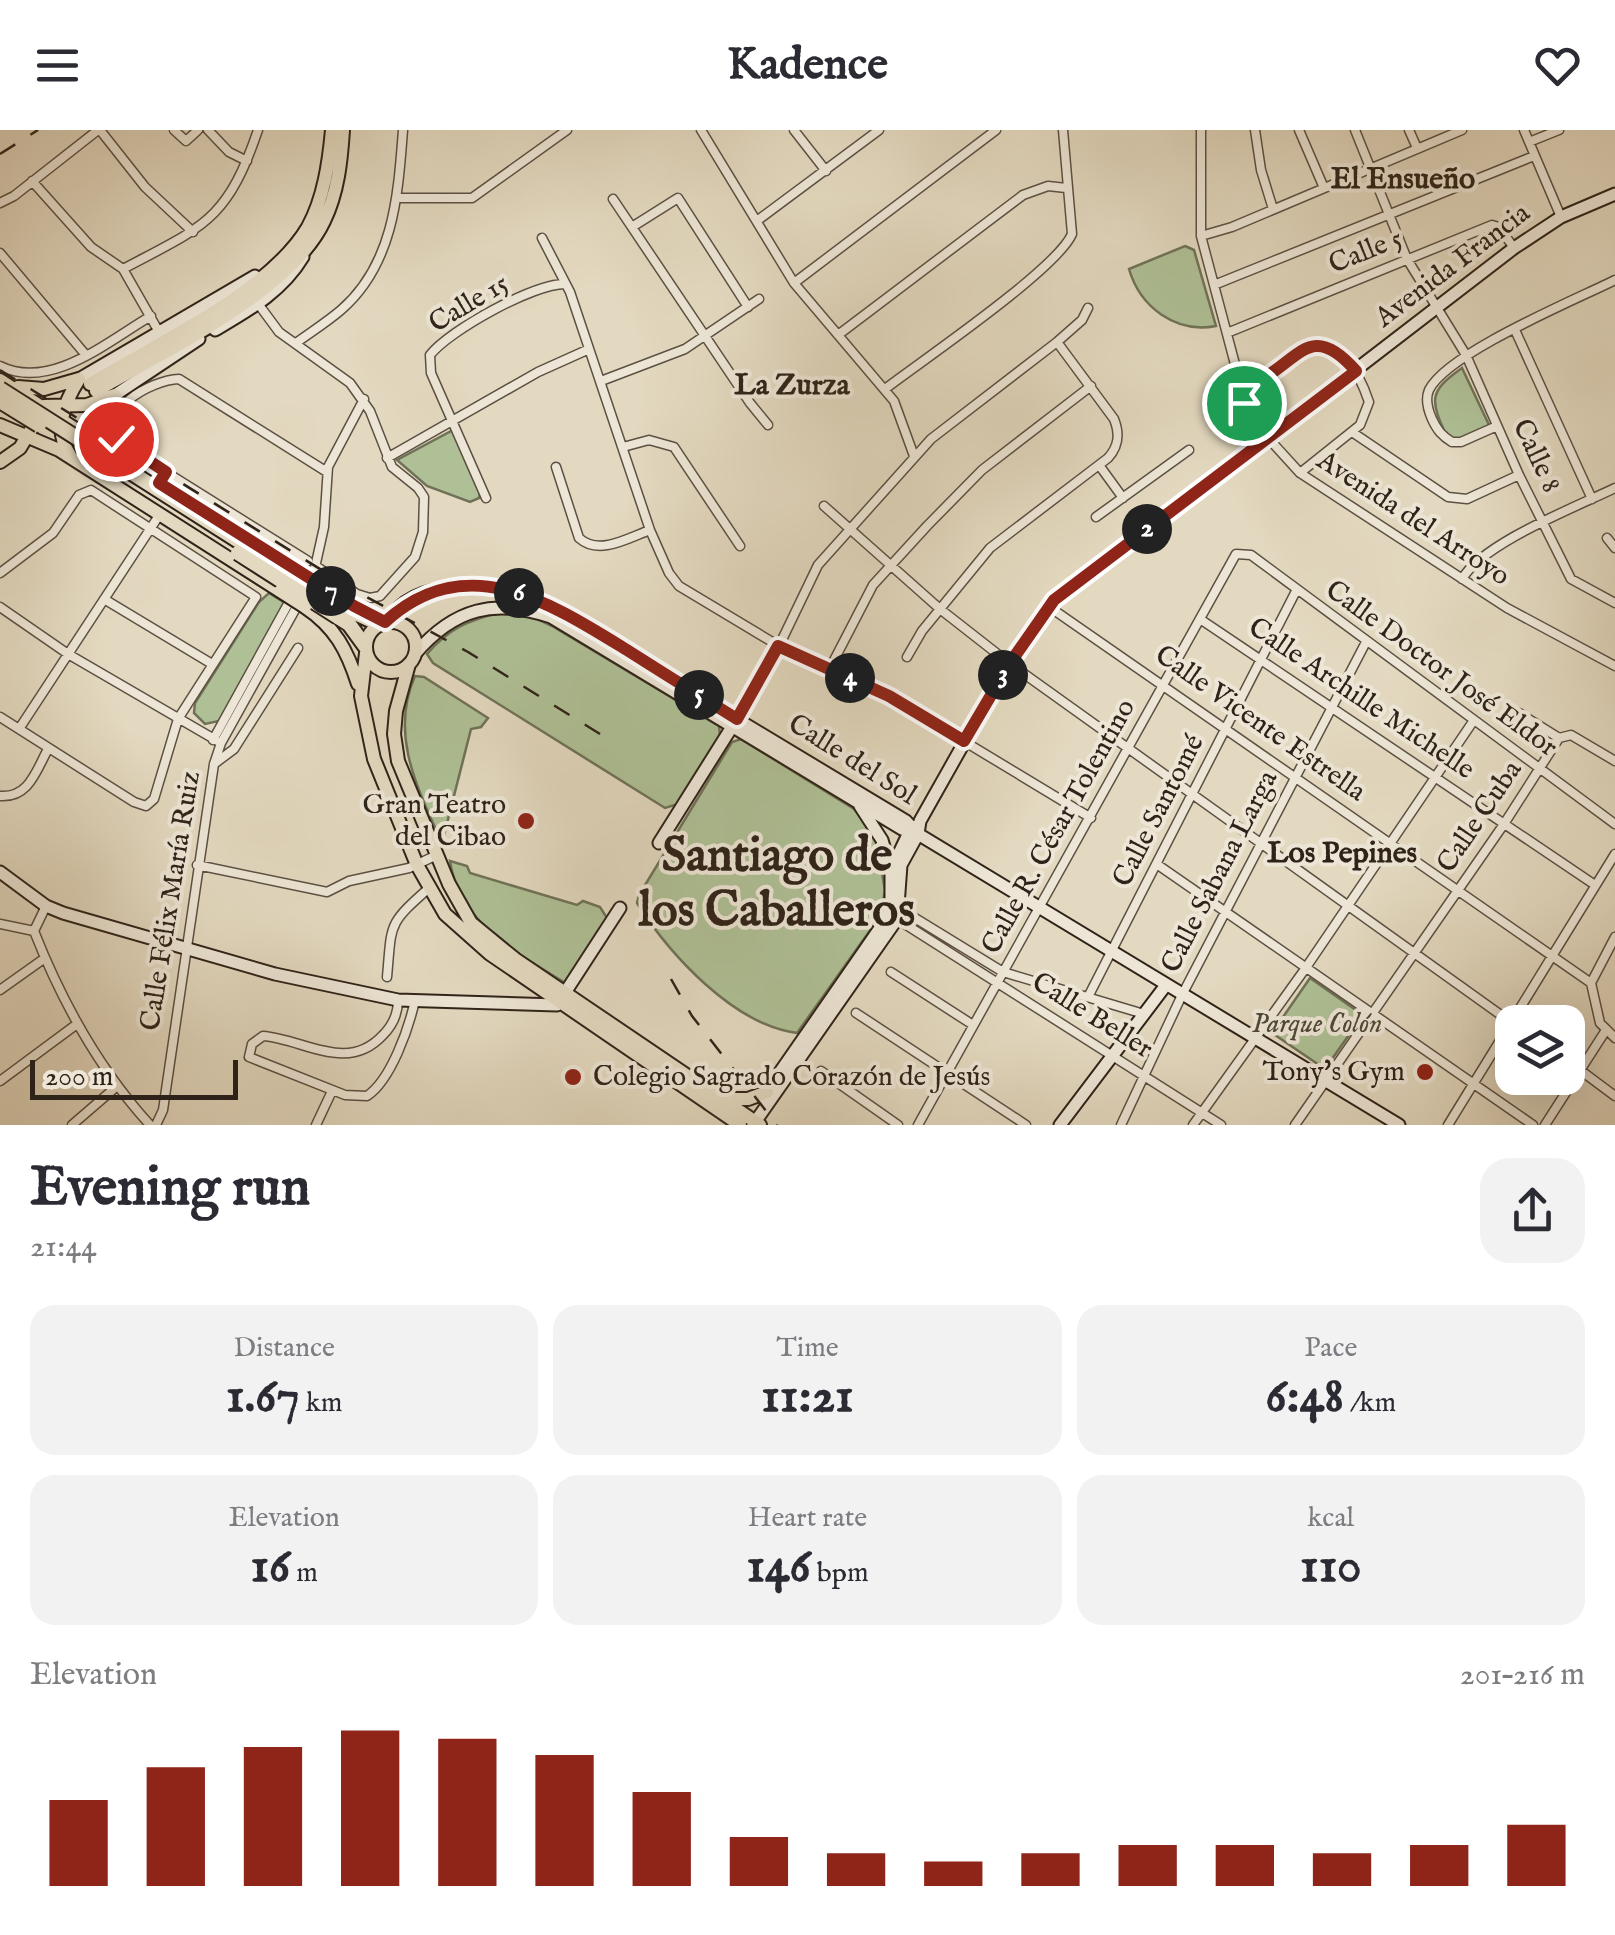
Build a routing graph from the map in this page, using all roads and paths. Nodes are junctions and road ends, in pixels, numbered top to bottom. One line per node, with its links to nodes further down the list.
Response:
1 (99, 130): 29 (street); 41 (street)
2 (174, 130): 3 (street)
3 (198, 130)
4 (208, 130): 26 (street)
5 (258, 130): 26 (street)
6 (332, 130): 44 (main road)
7 (343, 130): 44 (main road)
8 (403, 130): 33 (street)
9 (567, 130): 33 (street)
10 (701, 130): 39 (street)
11 (794, 130): 28 (street)
12 (996, 130): 50 (street)
13 (1063, 130): 30 (street)
14 (1201, 130): 42 (street, Avenida del Arroyo)
15 (1254, 130): 36 (street)
16 (1299, 130): 31 (street)
17 (1355, 130): 27 (street, Calle 8)
18 (1410, 130): 24 (street)
19 (1462, 130): 24 (street)
20 (1524, 130): 23 (street)
21 (1559, 130): 23 (street)
22 (876, 131): 28 (street)
23 (1529, 142): 25 (street)
24 (1417, 148): 27 (street)
25 (1534, 156): 37 (street); 38 (street)
26 (248, 161): 41 (street)
27 (1371, 169): 31 (street); 37 (street, Calle 8)
28 (826, 172): 39 (street)
29 (32, 182): 35 (street); 48 (street)
30 (1066, 188): 63 (street); 76 (street)
31 (1324, 188): 36 (street)
32 (1615, 194): 38 (main road, Avenida Francia)
33 (398, 198): 65 (street)
34 (613, 199): 40 (street)
35 (0, 203)
36 (1273, 209): 42 (street)
37 (1389, 214): 47 (street, Calle 8); 52 (street)
38 (1561, 217): 45 (main road, Avenida Francia)
39 (758, 220): 50 (street)
40 (632, 227): 55 (street); 62 (street)
41 (192, 232): 48 (street)
42 (1201, 236): 52 (street, Avenida del Arroyo)
43 (542, 238): 51 (street)
44 (304, 243): 54 (main road); 60 (main road); 73 (main road)
45 (1514, 248): 47 (street, Calle 5); 57 (main road, Avenida Francia)
46 (0, 254): 67 (street)
47 (1408, 259): 57 (street, Calle 8); 61 (street, Calle 5)
48 (123, 269): 58 (street)
49 (1615, 280): 59 (street)
50 (794, 283): 63 (street)
51 (565, 284): 66 (street); 83 (street, Calle 15)
52 (1214, 284): 61 (street, Avenida del Arroyo)
53 (759, 299): 55 (street)
54 (258, 305): 65 (street); 77 (main road)
55 (748, 307): 62 (street)
56 (1088, 308): 64 (street)
57 (1436, 309): 68 (street, Calle 8); 70 (main road, Avenida Francia)
58 (151, 316): 60 (street); 67 (street)
59 (1515, 330): 68 (street); 105 (street)
60 (160, 332): 73 (main road)
61 (1228, 333): 75 (street, Avenida del Arroyo)
62 (705, 335): 71 (street); 84 (street)
63 (838, 335): 76 (street)
64 (1057, 342): 74 (street); 94 (street)
65 (296, 343): 78 (street)
66 (587, 350): 71 (street); 83 (street)
67 (86, 354): 69 (street)
68 (1466, 356): 85 (street, Calle 8); 85 (street)
69 (0, 366)
70 (1356, 371): 75 (street); 87 (street); 125 (main road, Avenida Francia, bridge)
71 (601, 381): 90 (street)
72 (1, 383): 73 (main road); 79 (main road); 80 (main road); 128 (highway, bridge)
73 (88, 385): 81 (main road)
74 (1090, 386): 96 (street); 117 (street)
75 (1242, 387): 99 (street, Avenida del Arroyo)
76 (885, 389): 94 (street)
77 (114, 395): 81 (main road); 93 (main road)
78 (364, 399): 95 (street); 98 (street)
79 (0, 404): 80 (main road); 128 (highway, bridge)
80 (35, 405): 81 (main road); 82 (main road)
81 (64, 412): 82 (main road); 86 (main road); 91 (main road); 93 (main road)
82 (33, 421): 88 (main road); 89 (main road)
83 (454, 422): 95 (street); 103 (street, Calle 15)
84 (768, 424)
85 (1496, 426): 100 (street, Calle 8)
86 (77, 428): 91 (main road); 93 (main road)
87 (1352, 432): 99 (street); 100 (street)
88 (29, 436): 89 (main road); 89 (main road); 91 (main road)
89 (4, 440): 91 (main road)
90 (623, 447): 112 (street); 114 (street)
91 (62, 448): 107 (main road)
92 (1189, 450): 104 (street)
93 (113, 452): 101 (main road)
94 (914, 456): 111 (street)
95 (387, 458): 118 (street)
96 (1098, 465): 104 (street); 127 (street)
97 (556, 466): 112 (street)
98 (327, 472): 101 (street); 118 (street)
99 (1300, 473): 120 (street, Avenida del Arroyo)
100 (1519, 475): 109 (street, Calle 8)
101 (162, 477): 118 (main road)
102 (1615, 488): 105 (street)
103 (486, 498)
104 (1122, 498): 108 (street)
105 (1592, 499): 109 (street)
106 (824, 506): 111 (street)
107 (160, 514): 110 (street); 124 (main road)
108 (1096, 517)
109 (1542, 523): 120 (street); 123 (street, Calle 8)
110 (151, 528): 119 (street); 122 (street); 141 (street)
111 (849, 528): 117 (street); 133 (street)
112 (650, 530): 133 (street)
113 (1607, 538): 115 (street)
114 (740, 546)
115 (1615, 548)
116 (1240, 552): 121 (street, Calle Doctor José Eldor); 129 (street, Calle R. César Tolentino)
117 (892, 566): 127 (street); 143 (street)
118 (309, 569): 130 (main road)
119 (0, 573)
120 (1462, 579): 142 (street, Avenida del Arroyo)
121 (1296, 591): 132 (street, Calle Doctor José Eldor); 139 (street, Calle Santomé)
122 (104, 599): 136 (street); 141 (street)
123 (1615, 602)
124 (292, 603): 128 (main road); 155 (street, Calle Félix María Ruiz)
125 (1048, 606): 140 (main road); 144 (street, Calle Vicente Estrella)
126 (0, 607): 136 (street)
127 (940, 608): 137 (street); 140 (street)
128 (338, 618): 130 (highway); 135 (highway); 145 (main road)
129 (1200, 619): 139 (street, Calle Archille Michelle); 144 (street, Calle R. César Tolentino)
130 (384, 622): 131 (main road, Calle del Sol); 135 (main road); 138 (main road)
131 (603, 642): 138 (main road, Calle del Sol); 151 (main road, Calle del Sol)
132 (1366, 642): 146 (street, Calle Sabana Larga); 150 (street, Calle Doctor José Eldor)
133 (778, 646): 143 (street); 151 (street)
134 (298, 648): 160 (street)
135 (366, 650): 138 (main road); 145 (main road)
136 (68, 654): 148 (street); 153 (street)
137 (908, 657)
138 (412, 659): 175 (main road)
139 (1262, 660): 146 (street, Calle Archille Michelle); 152 (street, Calle Santomé)
140 (1010, 663): 156 (main road); 158 (street)
141 (212, 664): 148 (street)
142 (1615, 666)
143 (830, 668): 156 (street)
144 (1164, 684): 152 (street, Calle Vicente Estrella); 158 (street, Calle R. César Tolentino)
145 (361, 696): 177 (main road)
146 (1331, 706): 162 (street, Calle Sabana Larga); 163 (street, Calle Archille Michelle)
147 (0, 717): 153 (street)
148 (178, 719): 155 (street); 157 (street)
149 (1511, 719): 154 (street)
150 (1474, 720): 161 (street, Calle Doctor José Eldor); 163 (street)
151 (734, 723): 166 (main road, Calle del Sol); 170 (main road, Calle del Sol); 173 (main road)
152 (1227, 728): 162 (street, Calle Vicente Estrella); 164 (street, Calle Santomé)
153 (20, 730): 157 (street)
154 (1563, 736): 159 (street); 161 (street, Calle Cuba)
155 (217, 741): 160 (street, Calle Félix María Ruiz)
156 (964, 741): 167 (street); 170 (main road)
157 (48, 748): 165 (street)
158 (1129, 748): 164 (street); 167 (street, Calle R. César Tolentino)
159 (1615, 761)
160 (214, 764): 176 (street, Calle Félix María Ruiz)
161 (1540, 769): 168 (street, Calle Cuba); 169 (street, Calle Doctor José Eldor)
162 (1296, 776): 171 (street, Calle Sabana Larga); 172 (street, Calle Vicente Estrella)
163 (1436, 776): 168 (street, Calle Archille Michelle); 172 (street)
164 (1194, 794): 171 (street); 178 (street, Calle Santomé)
165 (0, 796)
166 (854, 800): 170 (main road, Calle del Sol); 179 (main road)
167 (1092, 818): 187 (street, Calle R. César Tolentino)
168 (1504, 824): 181 (street, Calle Archille Michelle); 183 (street, Calle Cuba)
169 (1615, 824)
170 (915, 829): 179 (main road); 187 (main road, Calle del Sol); 189 (main road)
171 (1262, 842): 184 (street); 188 (street, Calle Sabana Larga)
172 (1390, 842): 183 (street, Calle Vicente Estrella); 184 (street)
173 (659, 843)
174 (1615, 854): 181 (street)
175 (437, 856): 177 (street); 208 (main road)
176 (197, 865): 177 (street); 193 (street, Calle Félix María Ruiz)
177 (418, 865): 182 (main road)
178 (1158, 865): 188 (street); 195 (street, Calle Santomé)
179 (891, 870): 189 (main road)
180 (0, 872): 185 (main road)
181 (1595, 885): 196 (street)
182 (429, 888): 201 (street); 208 (main road)
183 (1458, 890): 194 (street, Calle Cuba); 196 (street, Calle Vicente Estrella)
184 (1348, 904): 194 (street); 198 (street)
185 (46, 906): 191 (street); 193 (main road)
186 (620, 908): 208 (main road)
187 (1039, 910): 195 (main road, Calle del Sol); 200 (street, Calle R. César Tolentino)
188 (1226, 912): 198 (street); 206 (street, Calle Sabana Larga)
189 (894, 913): 200 (street); 202 (street, Calle Beller); 233 (main road); 238 (main road)
190 (0, 924): 191 (street)
191 (34, 930): 197 (street)
192 (1615, 938): 203 (street)
193 (185, 950): 209 (main road); 241 (street, Calle Félix María Ruiz)
194 (1414, 952): 212 (street); 215 (street, Calle Cuba)
195 (1112, 953): 204 (main road, Calle del Sol); 207 (street, Calle Santomé)
196 (1552, 955): 203 (street, Calle Vicente Estrella); 211 (street)
197 (45, 958): 205 (street); 216 (street)
198 (1305, 969): 215 (street); 220 (street)
199 (891, 972): 217 (street)
200 (1003, 972): 202 (street, Calle R. César Tolentino); 207 (street)
201 (386, 977)
202 (997, 983): 217 (street, Calle R. César Tolentino); 222 (street, Calle Beller)
203 (1591, 983): 218 (street)
204 (1166, 986): 206 (main road, Calle del Sol); 214 (main road)
205 (0, 990)
206 (1182, 995): 220 (main road, Calle del Sol); 227 (street, Calle Sabana Larga)
207 (1088, 997): 214 (street)
208 (563, 998): 210 (main road); 236 (main road); 238 (main road)
209 (398, 1000): 210 (main road); 232 (street)
210 (415, 1000): 232 (street)
211 (1523, 1005)
212 (1495, 1011)
213 (856, 1013): 224 (street)
214 (1144, 1014): 222 (main road)
215 (1371, 1015): 228 (street, Calle Cuba); 230 (street)
216 (77, 1024): 229 (street); 231 (street)
217 (973, 1026): 224 (street, Calle R. César Tolentino)
218 (1606, 1030): 219 (street); 223 (street)
219 (1615, 1038)
220 (1254, 1039): 228 (main road, Calle del Sol); 237 (street)
221 (1495, 1051): 230 (street)
222 (1114, 1056): 227 (street, Calle Beller); 246 (main road)
223 (1585, 1062)
224 (947, 1071): 244 (street, Calle R. César Tolentino); 245 (street)
225 (821, 1072): 243 (street)
226 (1585, 1074): 235 (street)
227 (1143, 1076): 237 (street, Calle Beller); 247 (street, Calle Sabana Larga)
228 (1325, 1081): 250 (street, Calle Cuba); 251 (main road, Calle del Sol)
229 (0, 1082)
230 (1475, 1084): 252 (street); 253 (street)
231 (116, 1088): 240 (street); 241 (street)
232 (332, 1091): 242 (street)
233 (766, 1092): 236 (main road); 238 (main road)
234 (1566, 1095): 239 (street)
235 (1615, 1096)
236 (721, 1098): 238 (main road)
237 (1201, 1113): 248 (street); 249 (street, Calle Beller)
238 (751, 1123)
239 (1549, 1124)
240 (72, 1125)
241 (153, 1125)
242 (316, 1125)
243 (898, 1125)
244 (918, 1125)
245 (1026, 1125)
246 (1060, 1125)
247 (1121, 1125)
248 (1193, 1125)
249 (1220, 1125)
250 (1295, 1125)
251 (1399, 1125)
252 (1448, 1125)
253 (1534, 1125)

